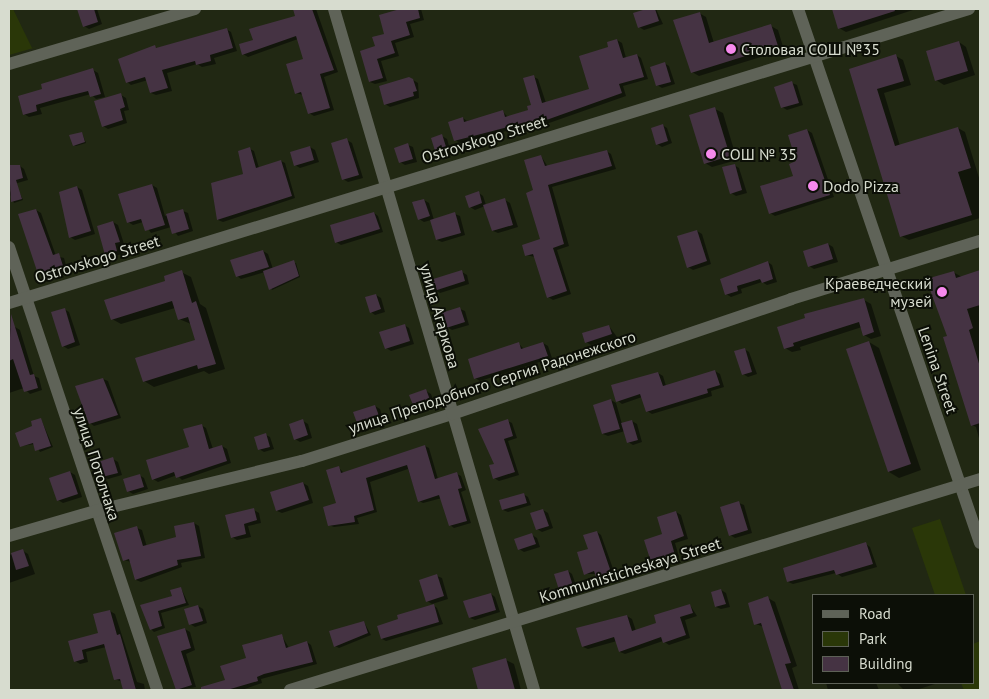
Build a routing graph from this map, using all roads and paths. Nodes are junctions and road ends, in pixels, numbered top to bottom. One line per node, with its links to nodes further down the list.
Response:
1 (195, 9): 6 (street)
2 (334, 9): 7 (street, улица Агаркова)
3 (798, 9): 5 (street, Lenina Street)
4 (970, 9): 5 (street, Ostrovskogo Street)
5 (814, 56): 7 (street, Ostrovskogo Street); 10 (street, Lenina Street)
6 (9, 64)
7 (385, 186): 11 (street, Ostrovskogo Street); 13 (street, улица Агаркова)
8 (980, 241): 10 (street, улица Преподобного Сергия Радонежского)
9 (9, 248): 11 (street, улица Потолчака)
10 (886, 270): 13 (street, улица Преподобного Сергия Радонежского); 15 (street, Lenina Street)
11 (25, 298): 12 (street, Ostrovskogo Street); 16 (street, улица Потолчака)
12 (9, 303)
13 (452, 414): 16 (street, улица Преподобного Сергия Радонежского); 19 (street, улица Агаркова)
14 (980, 479): 15 (street, Kommunisticheskaya Street)
15 (961, 485): 18 (street, Lenina Street); 19 (street, Kommunisticheskaya Street)
16 (95, 511): 17 (street, улица Преподобного Сергия Радонежского); 20 (street, улица Потолчака)
17 (9, 536)
18 (980, 543)
19 (513, 623): 21 (street, Kommunisticheskaya Street); 22 (street, улица Агаркова)
20 (156, 690)
21 (290, 690)
22 (534, 690)

